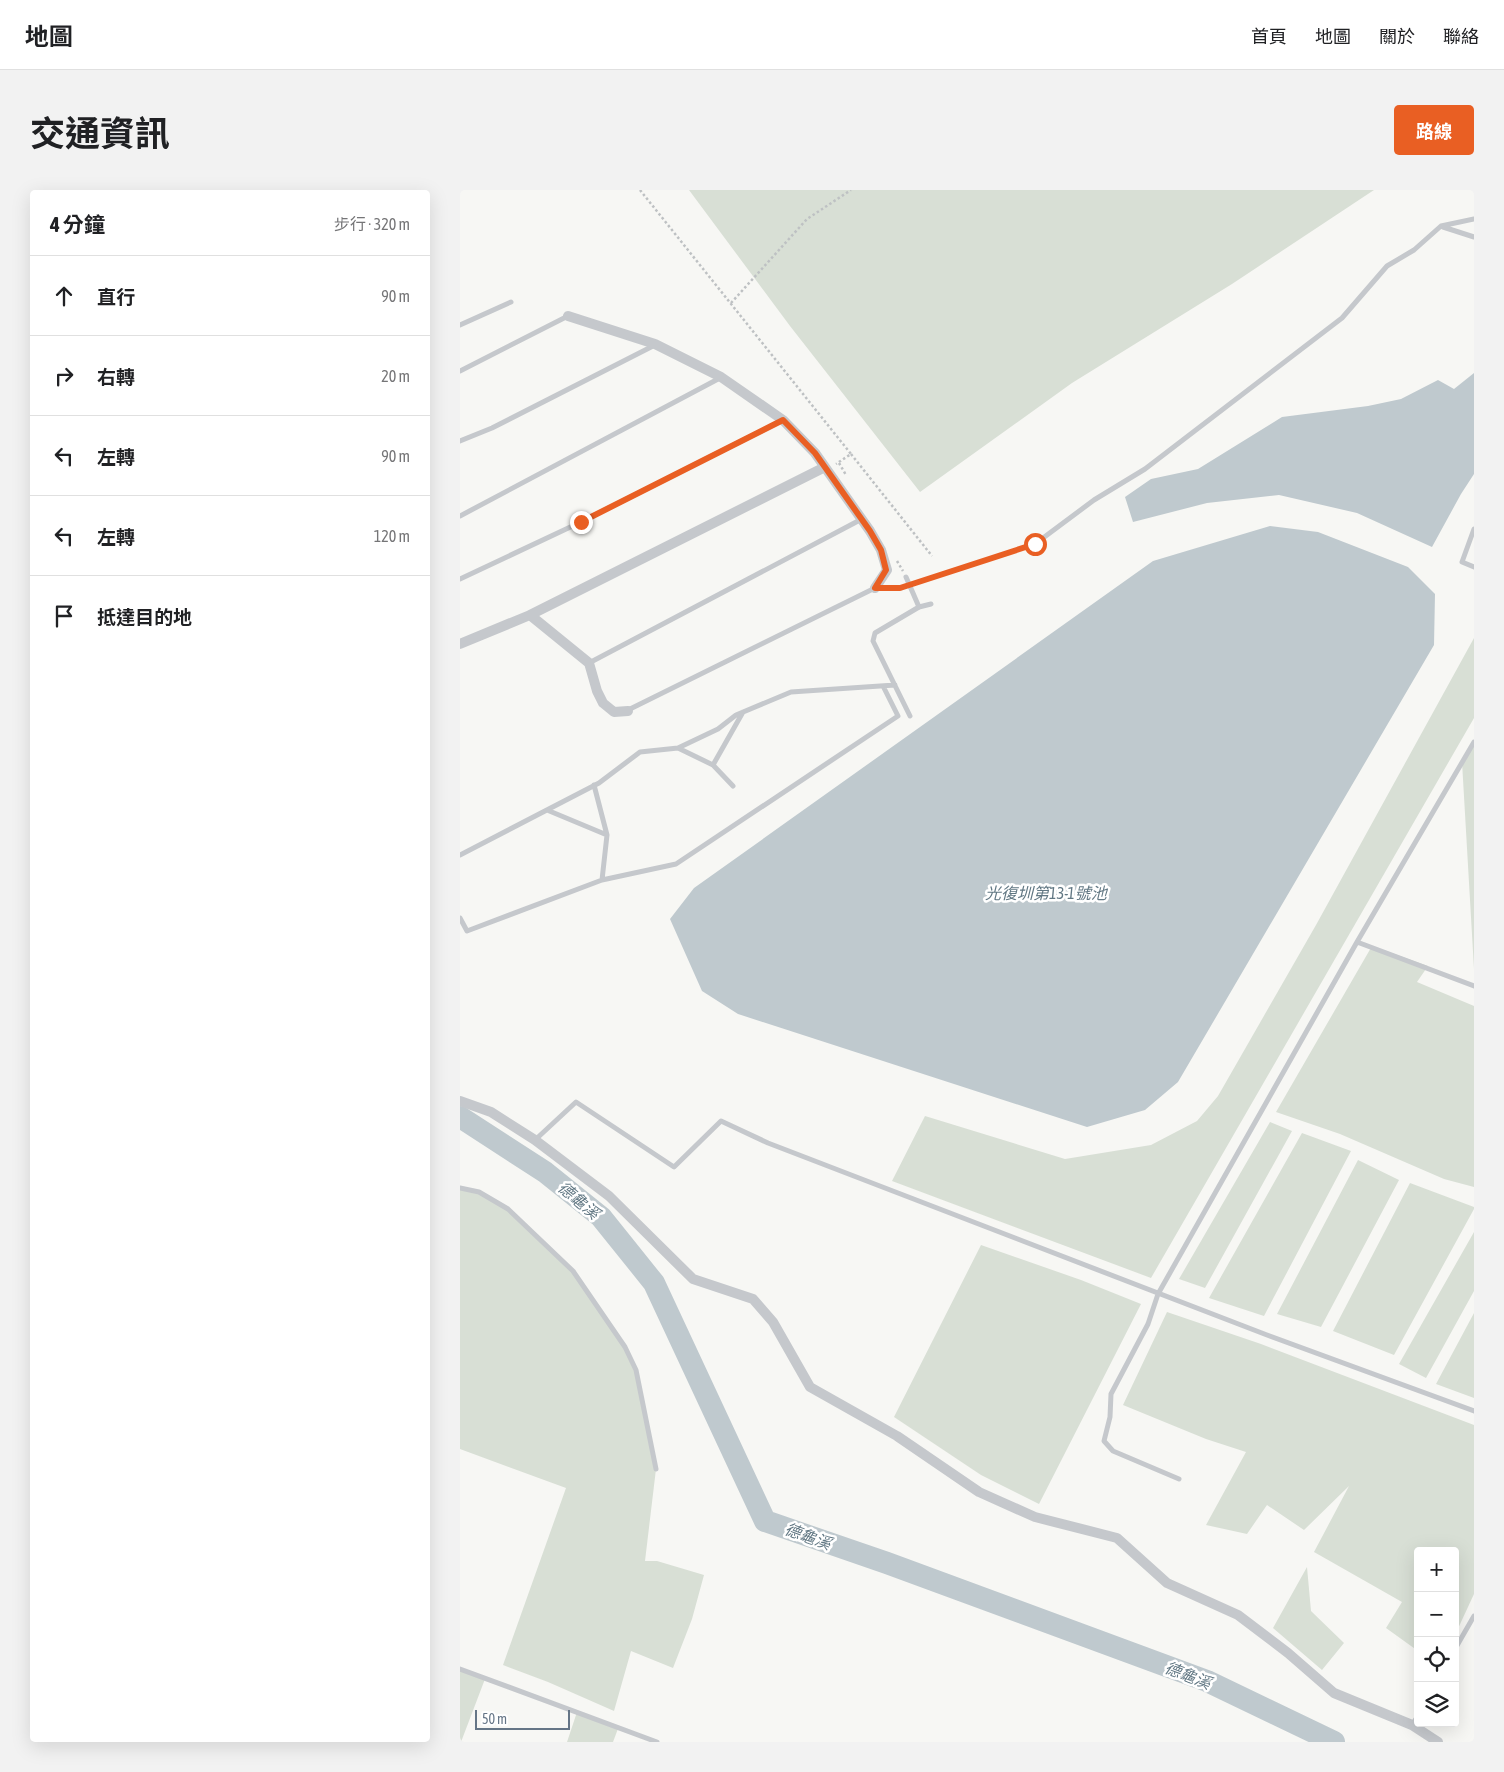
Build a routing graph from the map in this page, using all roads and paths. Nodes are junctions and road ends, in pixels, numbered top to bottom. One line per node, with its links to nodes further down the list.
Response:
1 (640, 190): 7 (path)
2 (852, 190): 7 (path)
3 (1474, 219): 4 (lane)
4 (1441, 226): 5 (lane); 20 (lane)
5 (1474, 237)
6 (511, 302): 9 (lane)
7 (730, 303): 15 (path)
8 (568, 316): 10 (street); 11 (lane)
9 (460, 325)
10 (655, 344): 12 (street); 14 (lane)
11 (460, 371)
12 (720, 377): 13 (street); 17 (lane)
13 (783, 420): 16 (street); 24 (lane)
14 (460, 441)
15 (851, 454): 16 (path); 21 (path)
16 (825, 467): 18 (street); 29 (street)
17 (460, 516)
18 (860, 520): 25 (street); 31 (lane)
19 (1474, 529): 22 (lane)
20 (1035, 544): 26 (path)
21 (932, 556)
22 (1474, 566)
23 (906, 577): 28 (lane, bridge)
24 (460, 579)
25 (875, 588): 26 (lane); 34 (lane)
26 (900, 588)
27 (931, 604): 28 (lane)
28 (919, 607): 32 (lane)
29 (530, 615): 30 (street); 31 (street)
30 (460, 644)
31 (589, 662): 34 (street)
32 (894, 685): 33 (lane); 36 (lane)
33 (883, 686): 35 (lane); 45 (lane)
34 (628, 710)
35 (743, 712): 38 (lane); 39 (lane)
36 (910, 716)
37 (1474, 742): 47 (lane)
38 (678, 748): 39 (lane); 40 (lane)
39 (713, 765): 41 (lane)
40 (594, 785): 42 (lane); 43 (lane)
41 (732, 786)
42 (546, 810): 43 (lane); 44 (lane)
43 (607, 835): 45 (lane)
44 (460, 856)
45 (602, 880): 46 (lane)
46 (460, 918)
47 (1357, 942): 48 (lane); 52 (lane)
48 (1474, 986)
49 (460, 1101): 50 (street)
50 (535, 1140): 52 (lane); 59 (street)
51 (460, 1188): 54 (lane)
52 (1158, 1294): 53 (lane); 55 (lane)
53 (1474, 1411)
54 (656, 1469)
55 (1179, 1479)
56 (1474, 1616): 57 (lane)
57 (1459, 1642)
58 (460, 1669): 61 (lane)
59 (1414, 1720)
60 (1422, 1727): 62 (street)
61 (657, 1742)
62 (1438, 1742)

